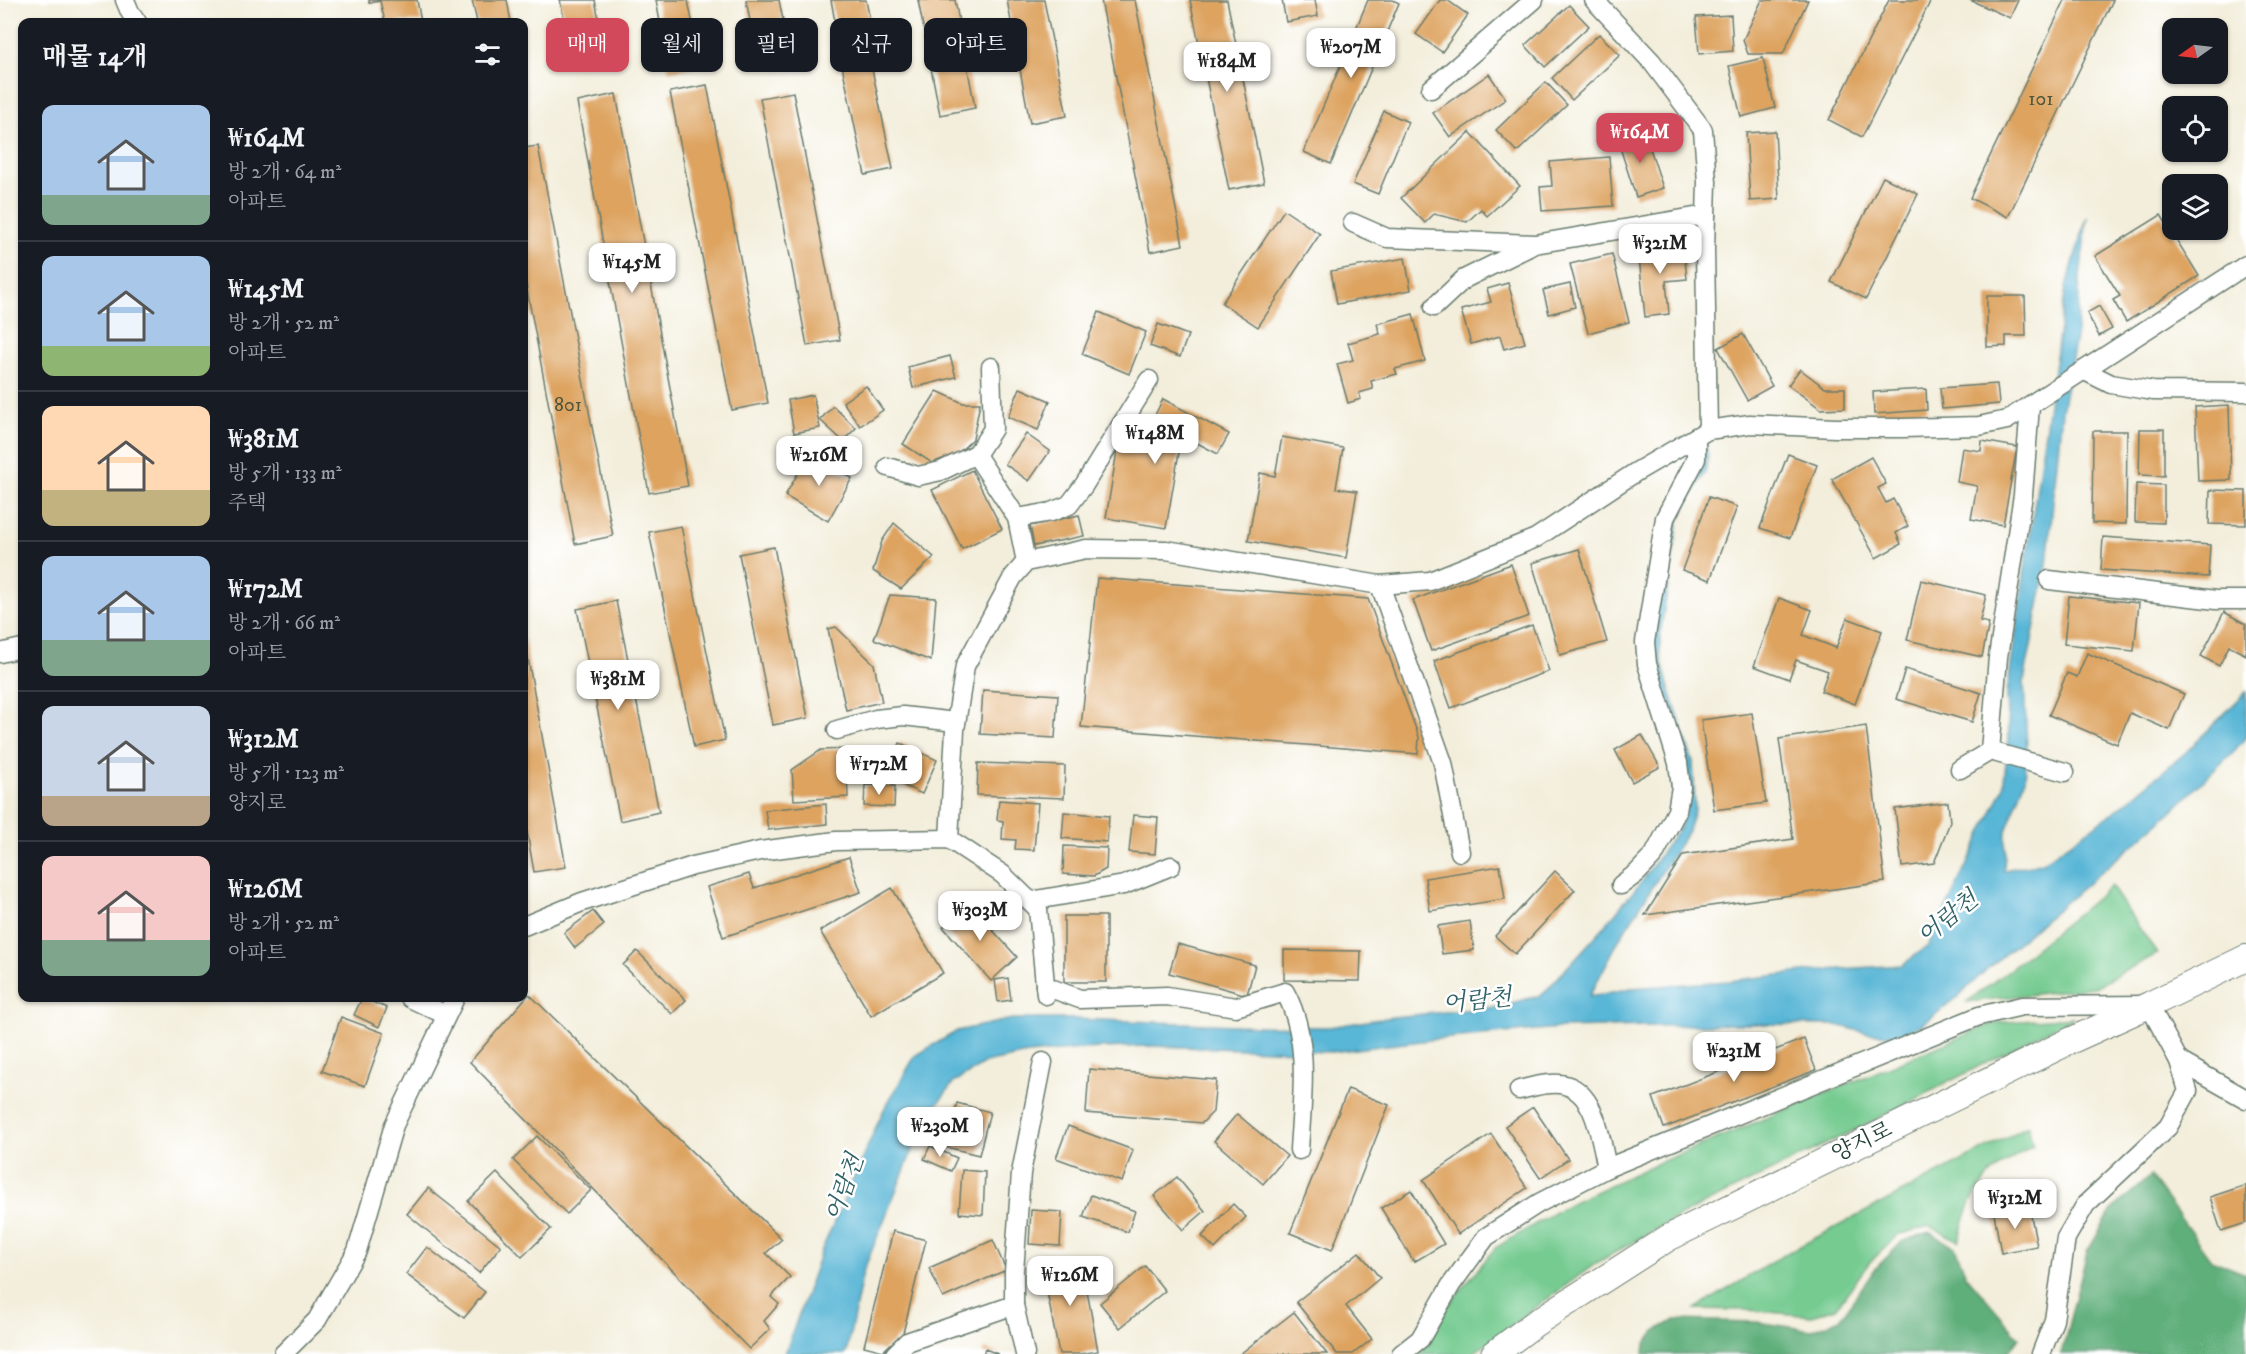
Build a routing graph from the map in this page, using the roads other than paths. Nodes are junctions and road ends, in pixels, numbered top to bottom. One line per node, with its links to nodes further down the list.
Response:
1 (125, 0): 4 (street)
2 (1534, 0): 5 (street)
3 (1594, 0): 6 (street)
4 (135, 18)
5 (1431, 89)
6 (1706, 215): 8 (street); 16 (street)
7 (1353, 223): 8 (street)
8 (1535, 244): 10 (street)
9 (2246, 265): 12 (street)
10 (1434, 308)
11 (991, 367): 17 (street)
12 (2080, 374): 14 (street); 15 (street)
13 (1149, 380): 19 (street)
14 (2246, 392)
15 (2031, 406): 16 (street); 28 (street)
16 (1702, 434): 22 (street); 34 (street)
17 (976, 454): 18 (street); 19 (street)
18 (888, 467)
19 (1017, 518): 20 (street)
20 (1026, 562): 22 (street); 26 (street)
21 (2049, 580): 23 (street)
22 (1380, 585): 32 (street)
23 (2246, 600)
24 (18, 649): 25 (street)
25 (0, 653)
26 (956, 722): 27 (street); 31 (street)
27 (837, 730)
28 (1990, 751): 29 (street); 30 (street)
29 (1960, 769)
30 (2066, 772)
31 (949, 839): 35 (street); 36 (street)
32 (1460, 852)
33 (1171, 866): 35 (street)
34 (1621, 885)
35 (1030, 901): 46 (street)
36 (528, 924)
37 (2246, 958): 40 (street, 양지로)
38 (419, 1002): 41 (street)
39 (453, 1002): 41 (street)
40 (2149, 1005): 42 (street); 47 (street); 53 (street, 양지로)
41 (446, 1015): 49 (street)
42 (2179, 1061): 45 (street); 54 (street)
43 (1043, 1062): 48 (street)
44 (1519, 1090): 47 (street)
45 (2246, 1100)
46 (1299, 1150)
47 (1607, 1168): 52 (street)
48 (1014, 1305): 50 (street); 51 (street)
49 (283, 1354)
50 (895, 1354)
51 (1025, 1354)
52 (1401, 1354)
53 (1494, 1354)
54 (2041, 1354)

